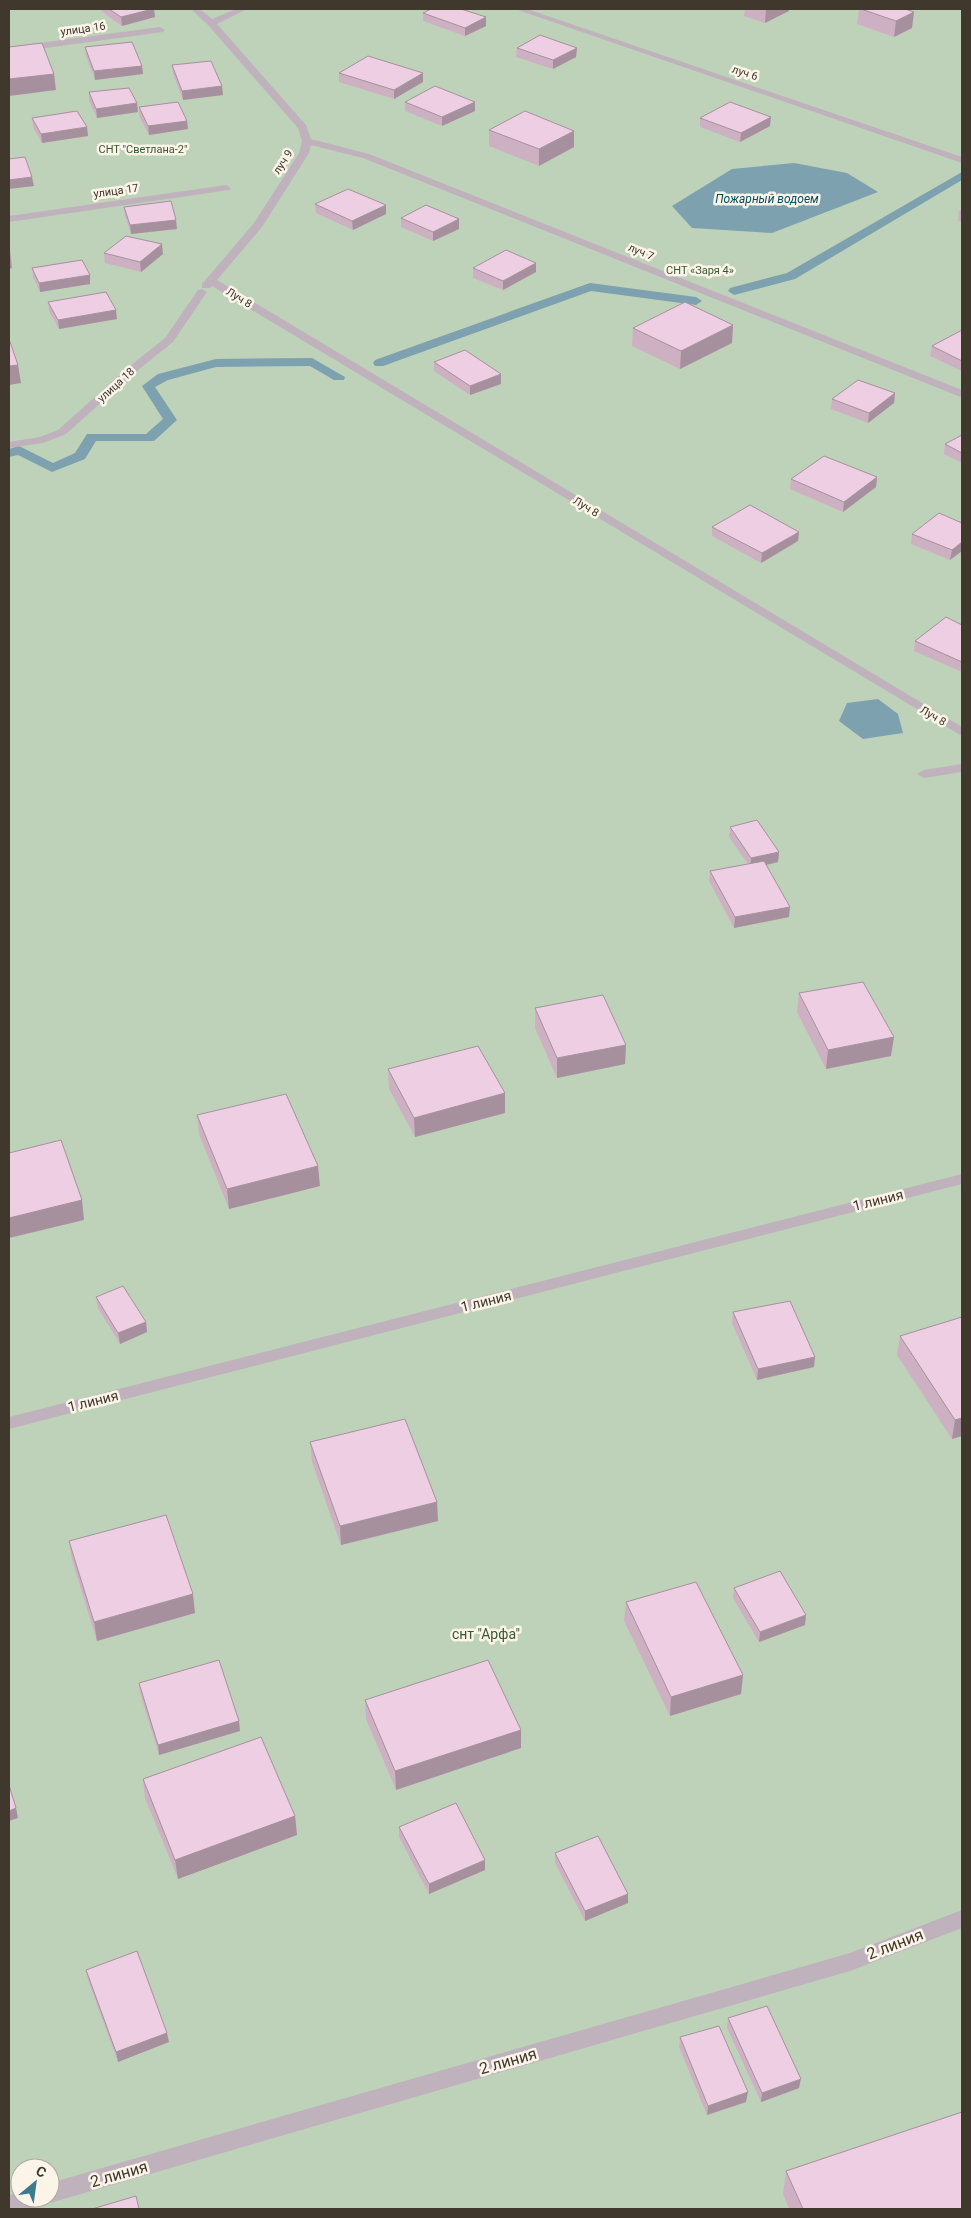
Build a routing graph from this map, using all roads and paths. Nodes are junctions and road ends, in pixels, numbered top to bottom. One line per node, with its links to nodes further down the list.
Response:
1 (195, 9): 4 (street, луч 9)
2 (243, 9): 4 (street)
3 (519, 9): 8 (street, луч 6)
4 (211, 23): 7 (street, луч 9)
5 (160, 30): 6 (street, улица 16)
6 (9, 50)
7 (307, 141): 11 (street, луч 9); 12 (street, луч 7)
8 (962, 160)
9 (226, 188): 10 (street, улица 17)
10 (9, 219)
11 (206, 287): 13 (street, улица 18); 14 (street, Луч 8)
12 (962, 394)
13 (9, 445)
14 (962, 732)
15 (962, 768): 16 (street)
16 (924, 774)
17 (962, 1179): 18 (street, 1 линия)
18 (9, 1423)
19 (962, 1919): 20 (street, 2 линия)
20 (60, 2191)

